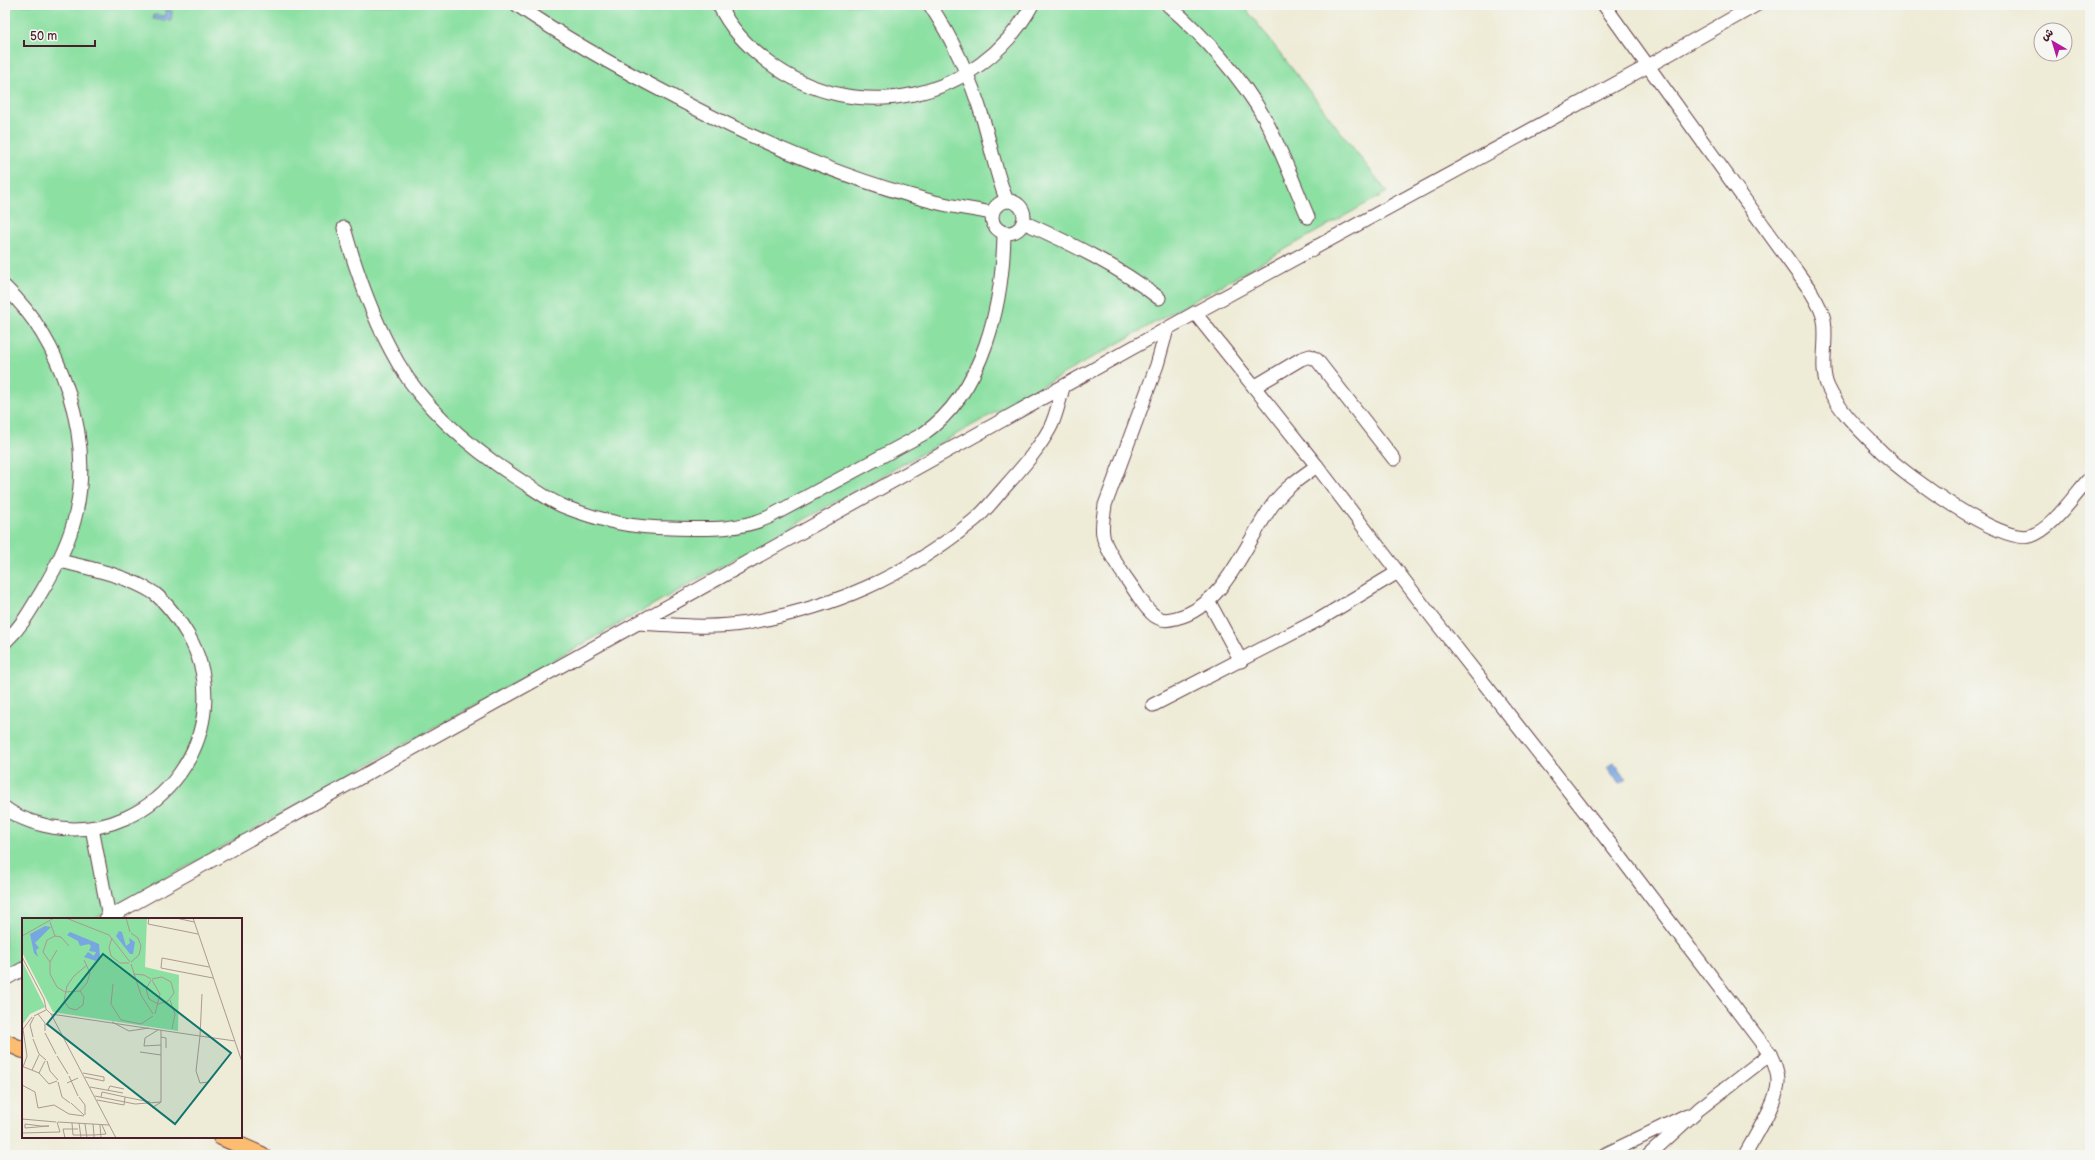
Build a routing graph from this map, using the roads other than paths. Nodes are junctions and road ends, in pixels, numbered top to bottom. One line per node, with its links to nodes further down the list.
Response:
1 (517, 5): 11 (street)
2 (719, 5): 9 (street)
3 (930, 5): 9 (street)
4 (1032, 5): 9 (street)
5 (1168, 5): 12 (street)
6 (1604, 5): 8 (street)
7 (1756, 5): 8 (street)
8 (1648, 66): 18 (street); 24 (street)
9 (966, 74): 10 (street)
10 (1007, 201): 11 (street); 13 (street)
11 (992, 213): 15 (street)
12 (1308, 218)
13 (1023, 222): 15 (street); 17 (street)
14 (344, 228): 15 (street)
15 (1004, 233)
16 (5, 287): 25 (street)
17 (1159, 298)
18 (1195, 313): 19 (street); 20 (street)
19 (1167, 330): 21 (street); 27 (street)
20 (1254, 387): 22 (street); 23 (street)
21 (1063, 388): 28 (street); 28 (street)
22 (1394, 460)
23 (1317, 466): 26 (street); 27 (street)
24 (2090, 478)
25 (60, 561): 29 (street); 33 (street)
26 (1398, 572): 30 (street); 39 (street)
27 (1208, 600): 30 (street)
28 (638, 623): 34 (street)
29 (5, 642)
30 (1241, 661): 31 (street)
31 (1153, 705)
32 (5, 808): 33 (street)
33 (92, 828): 34 (street)
34 (107, 918)
35 (22, 970): 36 (street)
36 (5, 979)
37 (5, 1042): 38 (main road)
38 (22, 1050)
39 (1770, 1054): 40 (street); 45 (street)
40 (1699, 1109): 43 (street); 44 (street)
41 (223, 1138): 42 (main road)
42 (262, 1155)
43 (1604, 1155)
44 (1650, 1155)
45 (1745, 1155)

